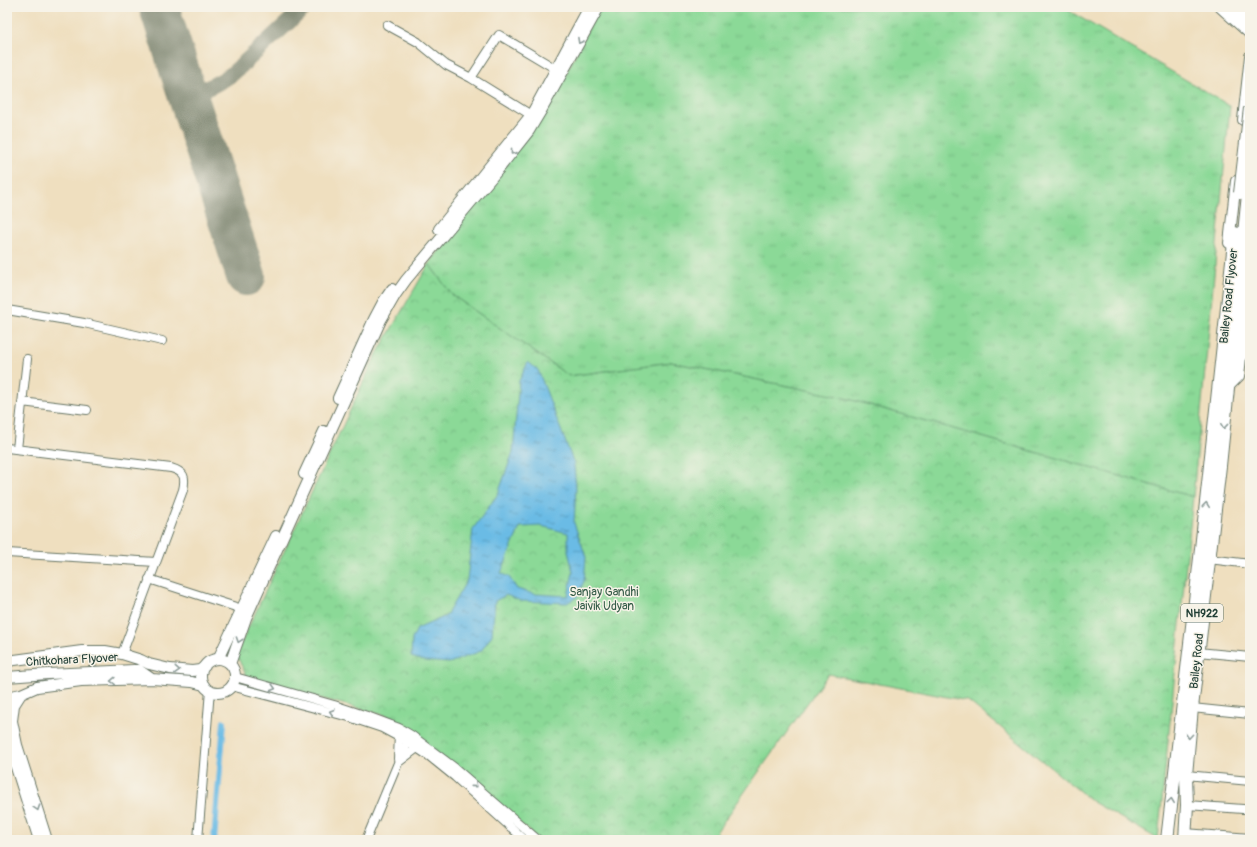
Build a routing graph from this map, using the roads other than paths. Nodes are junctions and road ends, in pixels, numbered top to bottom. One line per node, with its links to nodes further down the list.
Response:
1 (589, 7): 9 (main road)
2 (599, 7): 38 (main road, one-way to 38)
3 (1220, 7): 7 (main road)
4 (1232, 7): 5 (main road)
5 (1250, 24)
6 (387, 25): 11 (street)
7 (1250, 34)
8 (1250, 56): 10 (main road)
9 (556, 69): 11 (street); 13 (main road)
10 (1249, 72): 12 (main road)
11 (471, 78): 13 (street)
12 (1248, 113): 15 (highway, Bailey Road Flyover / NH922, bridge); 21 (main road)
13 (531, 114): 31 (main road)
14 (1250, 175): 15 (highway, Bailey Road Flyover / NH922)
15 (1244, 194): 21 (highway, Bailey Road Flyover / NH922)
16 (1250, 273): 17 (main road)
17 (1249, 301): 21 (main road)
18 (7, 310): 19 (street)
19 (162, 341)
20 (27, 359): 22 (street)
21 (1223, 388): 27 (highway, Bailey Road / NH922, one-way to 27); 67 (highway, Bailey Road / NH922, one-way to 21)
22 (22, 402): 23 (street); 25 (street)
23 (87, 410)
24 (7, 448): 25 (street)
25 (17, 449): 28 (street)
26 (7, 553): 28 (street)
27 (1209, 559): 29 (street); 32 (highway, Bailey Road / NH922)
28 (156, 562): 30 (street)
29 (1250, 564)
30 (149, 579): 31 (street); 33 (street)
31 (242, 609): 35 (main road)
32 (1198, 652): 34 (street); 47 (highway, Bailey Road / NH922)
33 (122, 654): 36 (main road); 37 (main road)
34 (1250, 657)
35 (218, 660): 38 (main road); 39 (main road)
36 (7, 661)
37 (149, 664): 39 (main road, one-way to 39); 40 (main road, Chitkohara Flyover)
38 (230, 664): 43 (main road)
39 (205, 666): 44 (main road)
40 (136, 670): 41 (main road, Chitkohara Flyover); 42 (main road)
41 (7, 677)
42 (152, 679): 44 (main road); 45 (main road, one-way to 45)
43 (233, 682): 44 (main road); 49 (street, one-way to 49); 50 (street, one-way to 43)
44 (207, 687): 63 (street)
45 (21, 694): 46 (main road); 62 (main road, one-way to 62)
46 (7, 697)
47 (1192, 708): 48 (street); 55 (highway, Bailey Road / NH922, one-way to 55)
48 (1250, 714)
49 (399, 728): 50 (street); 51 (street)
50 (399, 737): 51 (street); 54 (street)
51 (410, 738): 53 (street); 54 (street)
52 (7, 739): 61 (main road)
53 (420, 746): 54 (street); 65 (street); 66 (street, one-way to 66)
54 (398, 763): 64 (street)
55 (1186, 781): 56 (street); 57 (highway, Bailey Road / NH922); 59 (highway)
56 (1250, 781)
57 (1187, 805): 58 (street); 59 (highway, Bailey Road / NH922)
58 (1243, 809)
59 (1183, 838): 60 (street)
60 (1250, 838)
61 (39, 840)
62 (47, 840)
63 (198, 840)
64 (366, 840)
65 (525, 840)
66 (538, 840)
67 (1166, 840)

